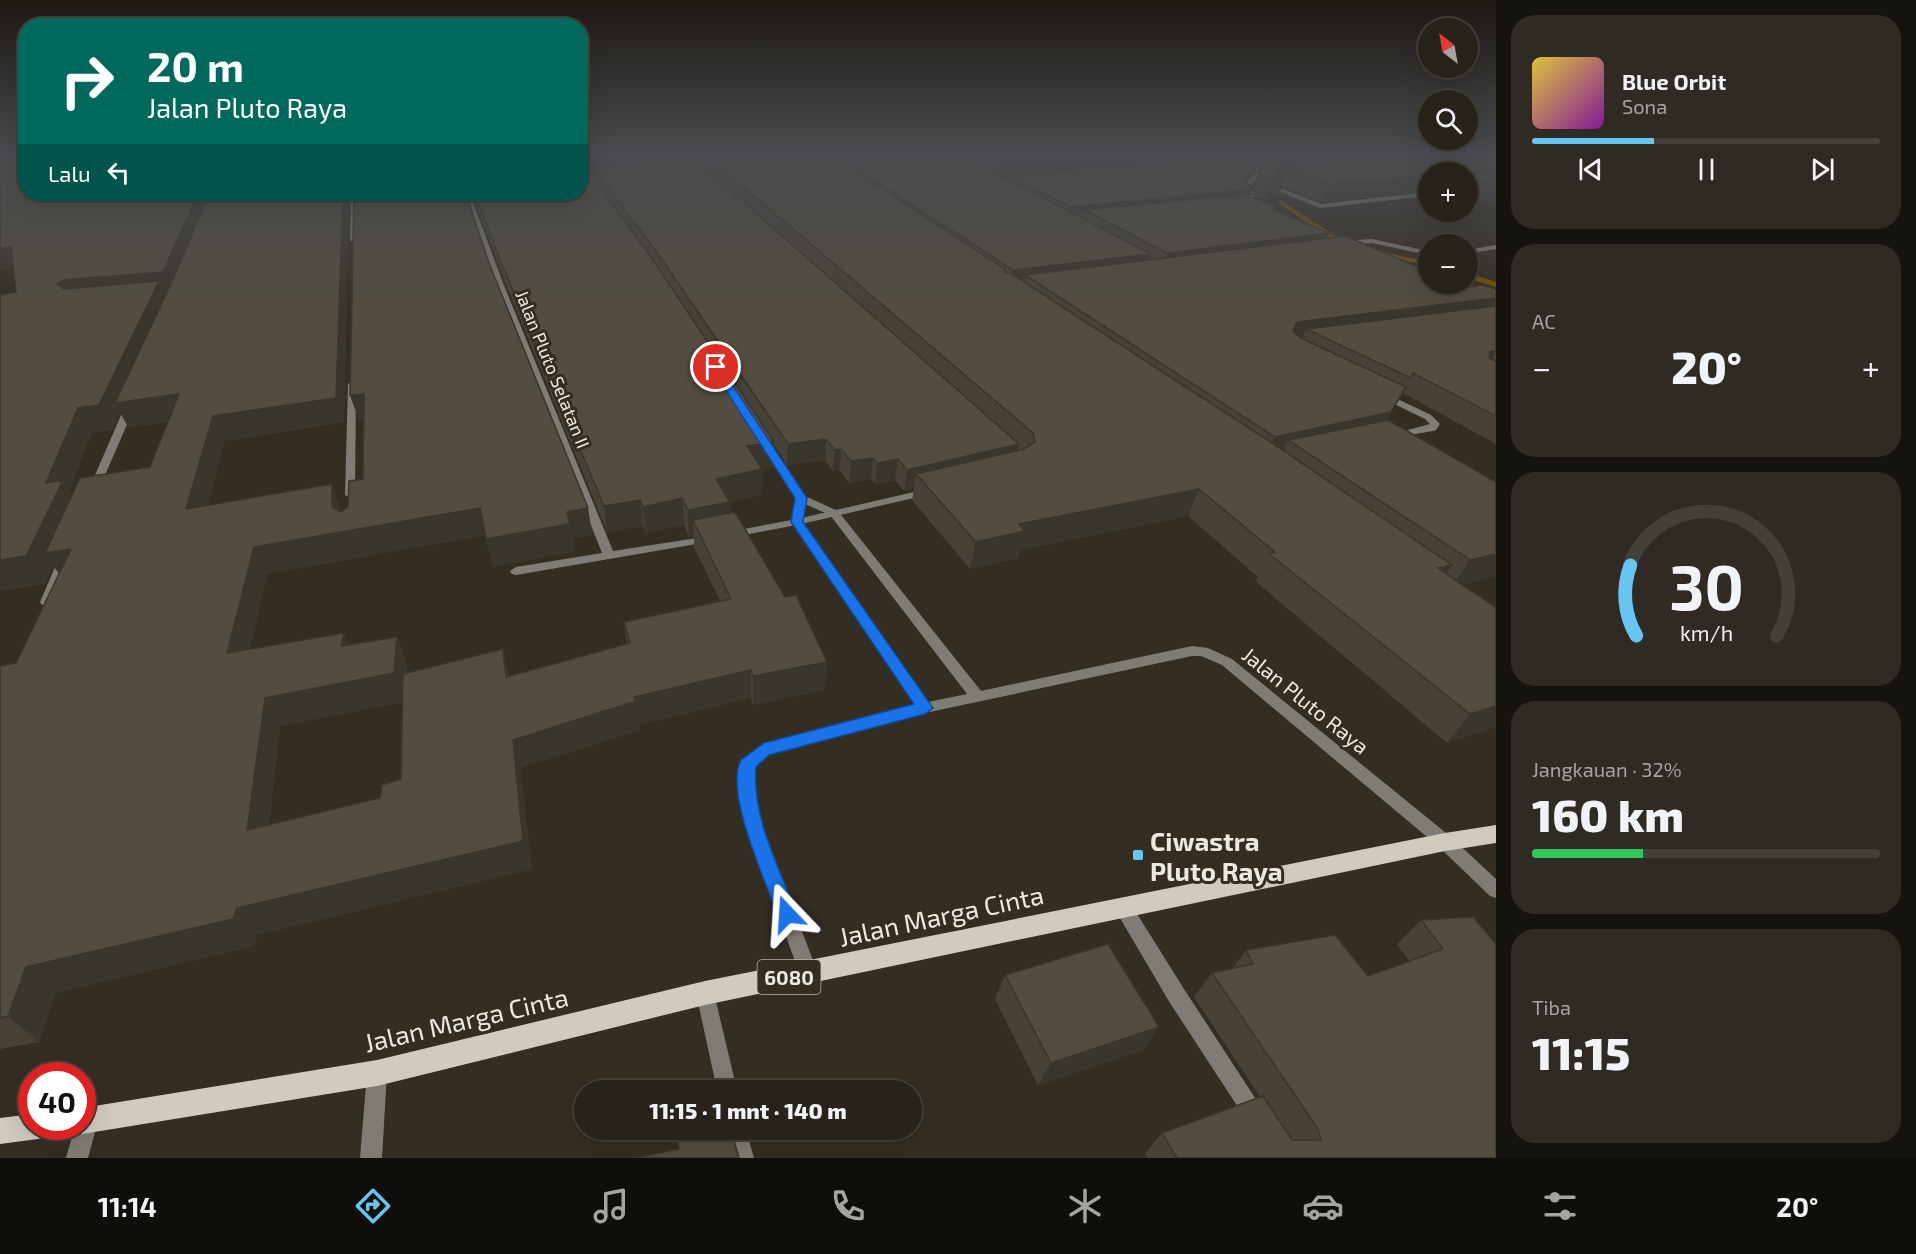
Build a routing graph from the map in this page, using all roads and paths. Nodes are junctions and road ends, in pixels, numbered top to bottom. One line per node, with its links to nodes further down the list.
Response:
1 (354, 208): 8 (street)
2 (472, 208): 22 (street, Jalan Pluto Selatan II)
3 (1272, 208): 4 (street)
4 (1276, 211)
5 (1496, 247): 6 (street)
6 (1478, 250)
7 (1418, 251): 9 (street)
8 (353, 252)
9 (1350, 252)
10 (352, 369): 18 (street)
11 (1377, 392): 13 (street)
12 (135, 394): 17 (street)
13 (1387, 438)
14 (763, 440): 16 (street)
15 (940, 489): 19 (street)
16 (801, 498): 19 (street); 20 (street)
17 (89, 502)
18 (350, 510)
19 (834, 513): 20 (street); 25 (street)
20 (797, 522): 22 (street); 26 (street)
21 (70, 546): 24 (street)
22 (609, 557): 23 (street)
23 (516, 571)
24 (42, 610)
25 (978, 696): 26 (street, Jalan Pluto Raya); 28 (street, Jalan Pluto Raya)
26 (925, 708): 31 (street, Jalan Pluto Raya)
27 (1496, 834): 28 (main road, Jalan Marga Cinta / 6080)
28 (1445, 842): 29 (street, Jalan Pluto Raya); 30 (main road, Jalan Marga Cinta / 6080)
29 (1496, 890)
30 (1123, 907): 31 (main road, Jalan Marga Cinta / 6080); 37 (street)
31 (809, 974): 32 (main road, Jalan Marga Cinta / 6080)
32 (705, 993): 33 (main road, Jalan Marga Cinta / 6080); 34 (street)
33 (377, 1073): 35 (main road, Jalan Marga Cinta / 6080); 42 (street)
34 (725, 1080)
35 (96, 1119)
36 (18, 1129): 38 (main road)
37 (1265, 1129)
38 (0, 1131)
39 (81, 1140): 41 (street)
40 (738, 1140): 43 (street)
41 (77, 1158)
42 (371, 1158)
43 (743, 1158)

